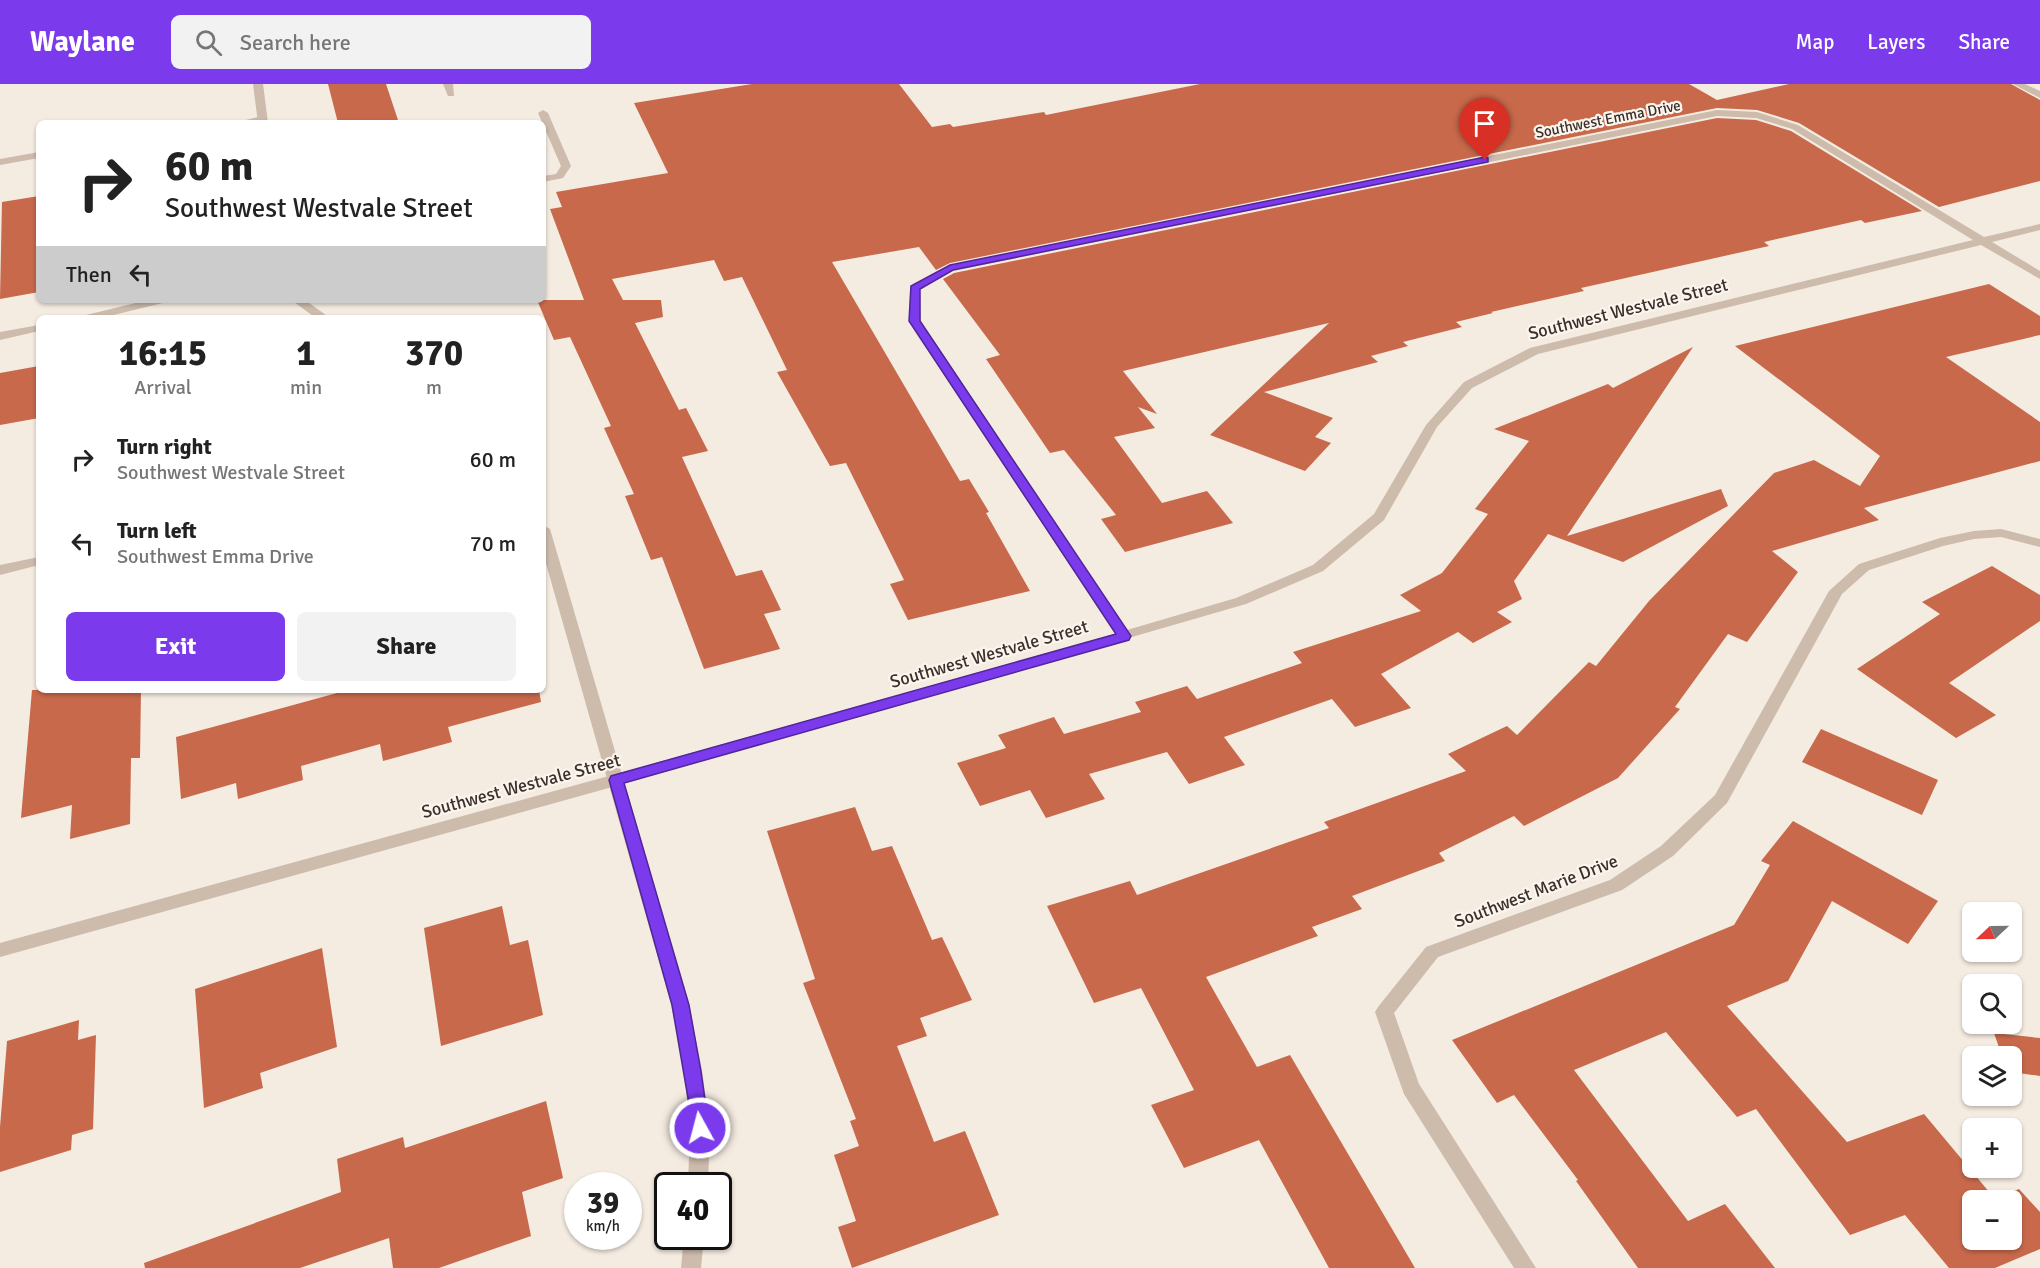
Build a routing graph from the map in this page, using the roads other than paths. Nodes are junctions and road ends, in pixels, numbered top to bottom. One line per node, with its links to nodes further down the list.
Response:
1 (258, 84): 5 (street)
2 (2018, 84): 3 (street)
3 (2040, 95)
4 (543, 113): 8 (street)
5 (263, 120)
6 (36, 156): 7 (street)
7 (0, 162)
8 (546, 178)
9 (2040, 227): 10 (street, Southwest Westvale Street)
10 (1982, 242): 11 (street); 22 (street, Southwest Westvale Street); 22 (street, Southwest Emma Drive)
11 (2040, 276)
12 (150, 303): 14 (street)
13 (302, 303): 15 (street)
14 (99, 315)
15 (320, 315)
16 (36, 329): 17 (street)
17 (0, 336)
18 (546, 540): 23 (street)
19 (2040, 543): 28 (street, Southwest Marie Drive)
20 (36, 562): 21 (street)
21 (0, 570)
22 (1124, 636): 23 (street, Southwest Westvale Street)
23 (616, 780): 24 (street, Southwest Westvale Street); 25 (street)
24 (0, 950)
25 (698, 1172)
26 (693, 1250): 27 (street)
27 (691, 1268)
28 (1526, 1268)

